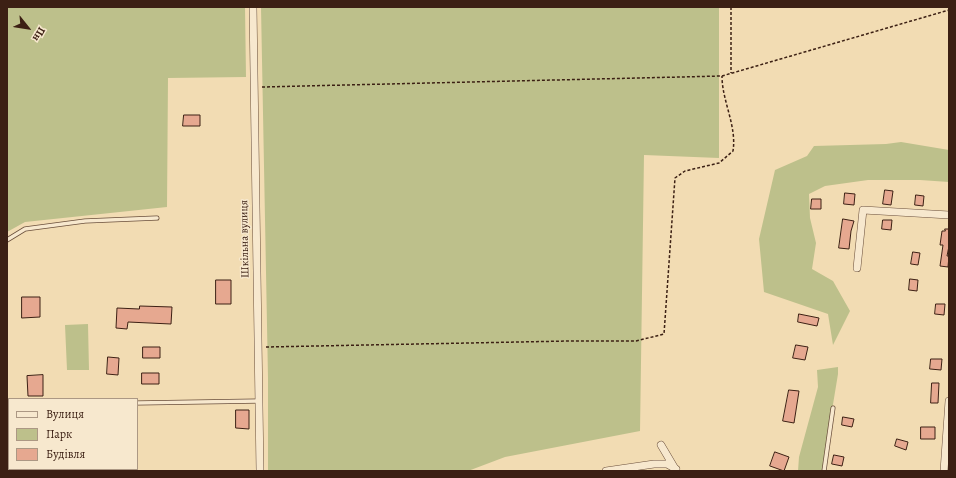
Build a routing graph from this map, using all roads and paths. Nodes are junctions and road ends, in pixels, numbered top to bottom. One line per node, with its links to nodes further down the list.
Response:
1 (253, 7): 6 (street, Шкільна вулиця)
2 (731, 7): 4 (path)
3 (949, 10): 4 (path)
4 (731, 73): 5 (path)
5 (722, 76): 6 (path); 11 (path)
6 (254, 87): 11 (street, Шкільна вулиця)
7 (949, 215): 10 (street)
8 (156, 218): 9 (lane)
9 (7, 240)
10 (856, 268)
11 (258, 347): 12 (street, Шкільна вулиця)
12 (259, 400): 14 (lane); 18 (street, Шкільна вулиця)
13 (949, 401): 21 (street)
14 (138, 403)
15 (833, 408): 20 (lane)
16 (661, 446): 17 (street)
17 (676, 470): 19 (street)
18 (260, 471)
19 (606, 471)
20 (824, 471)
21 (944, 471)

